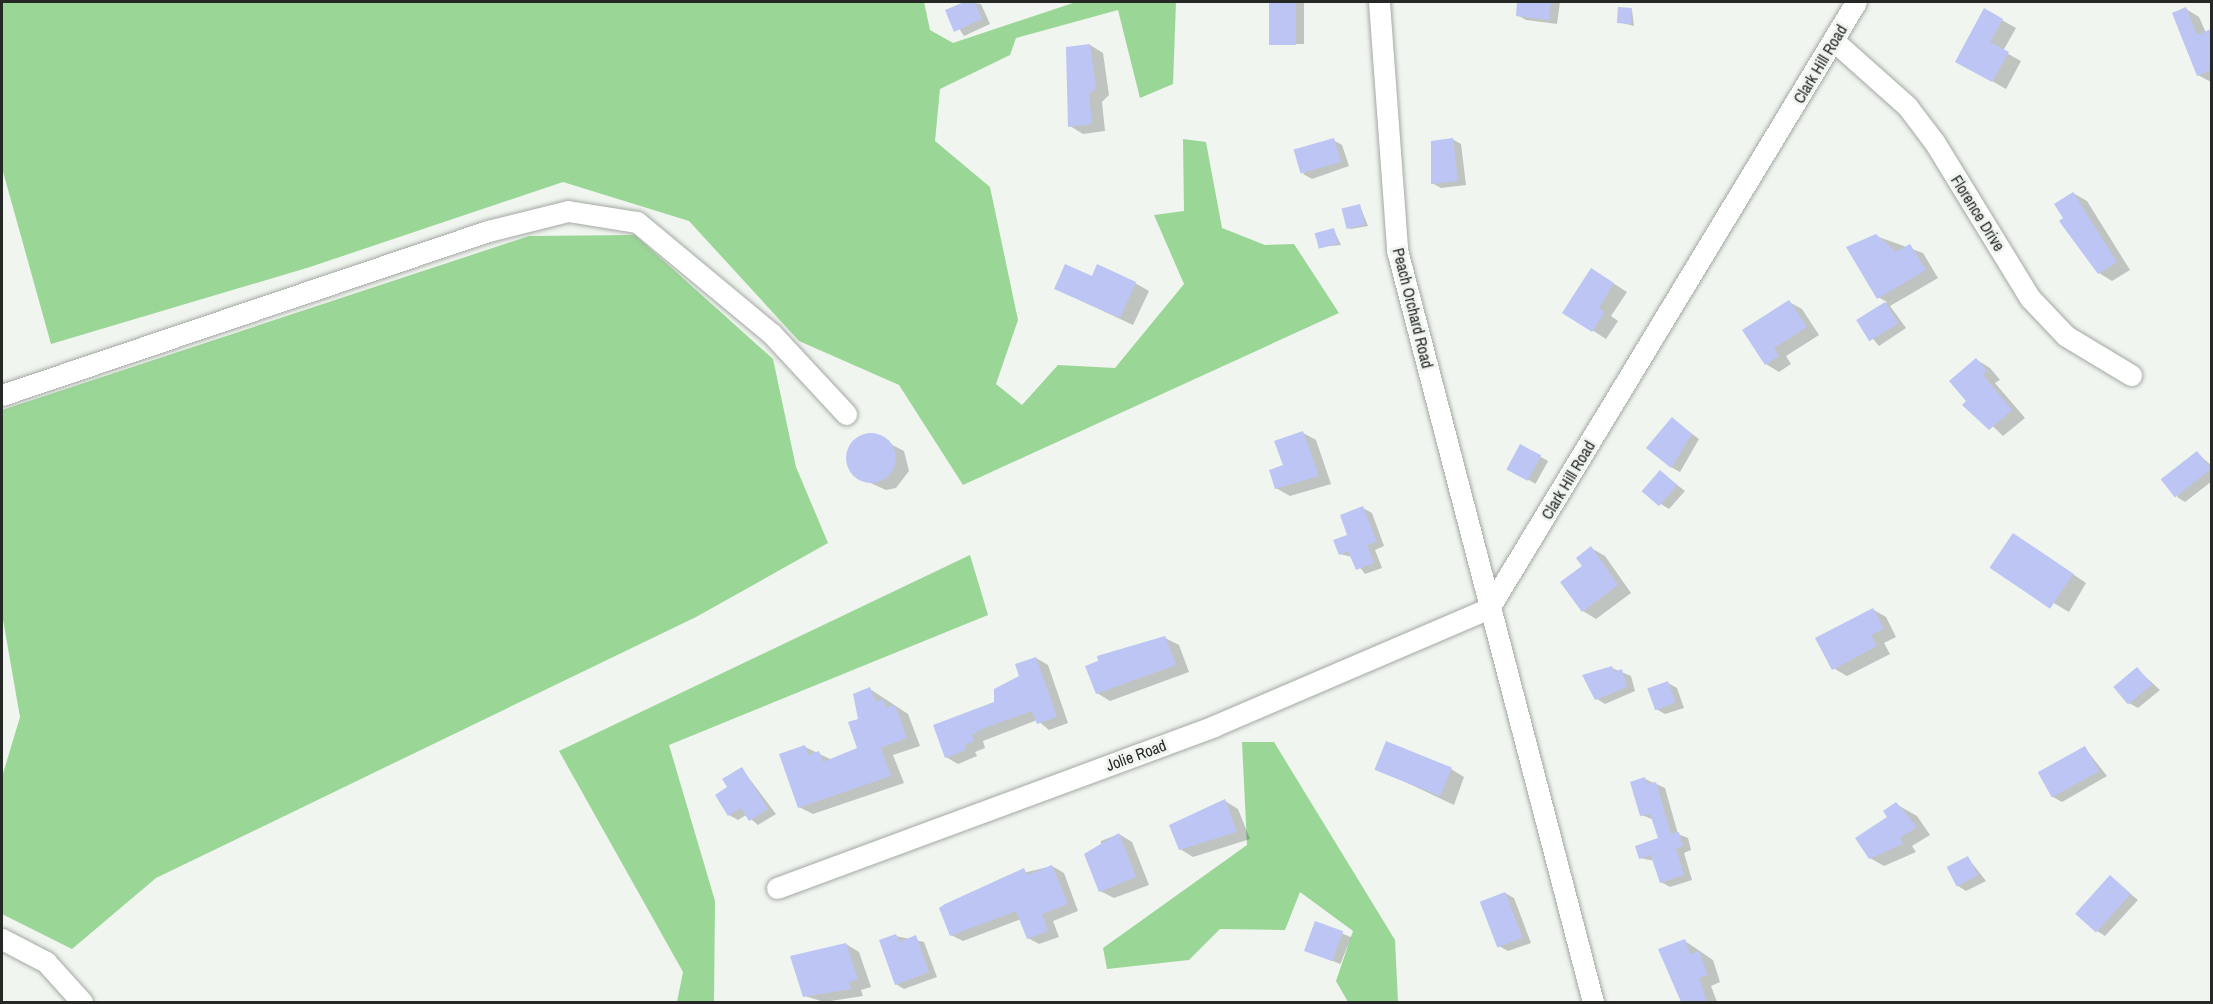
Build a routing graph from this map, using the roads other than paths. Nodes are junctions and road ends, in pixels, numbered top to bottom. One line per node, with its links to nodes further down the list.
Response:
1 (1379, 2): 7 (street, Peach Orchard Road)
2 (1856, 2): 3 (street, Clark Hill Road)
3 (1834, 41): 4 (street, Florence Drive); 7 (street, Clark Hill Road)
4 (2131, 375)
5 (2, 395): 6 (street)
6 (846, 414)
7 (1489, 608): 8 (street, Jolie Road); 11 (street)
8 (777, 888)
9 (2, 939): 10 (street)
10 (82, 1002)
11 (1593, 1002)

